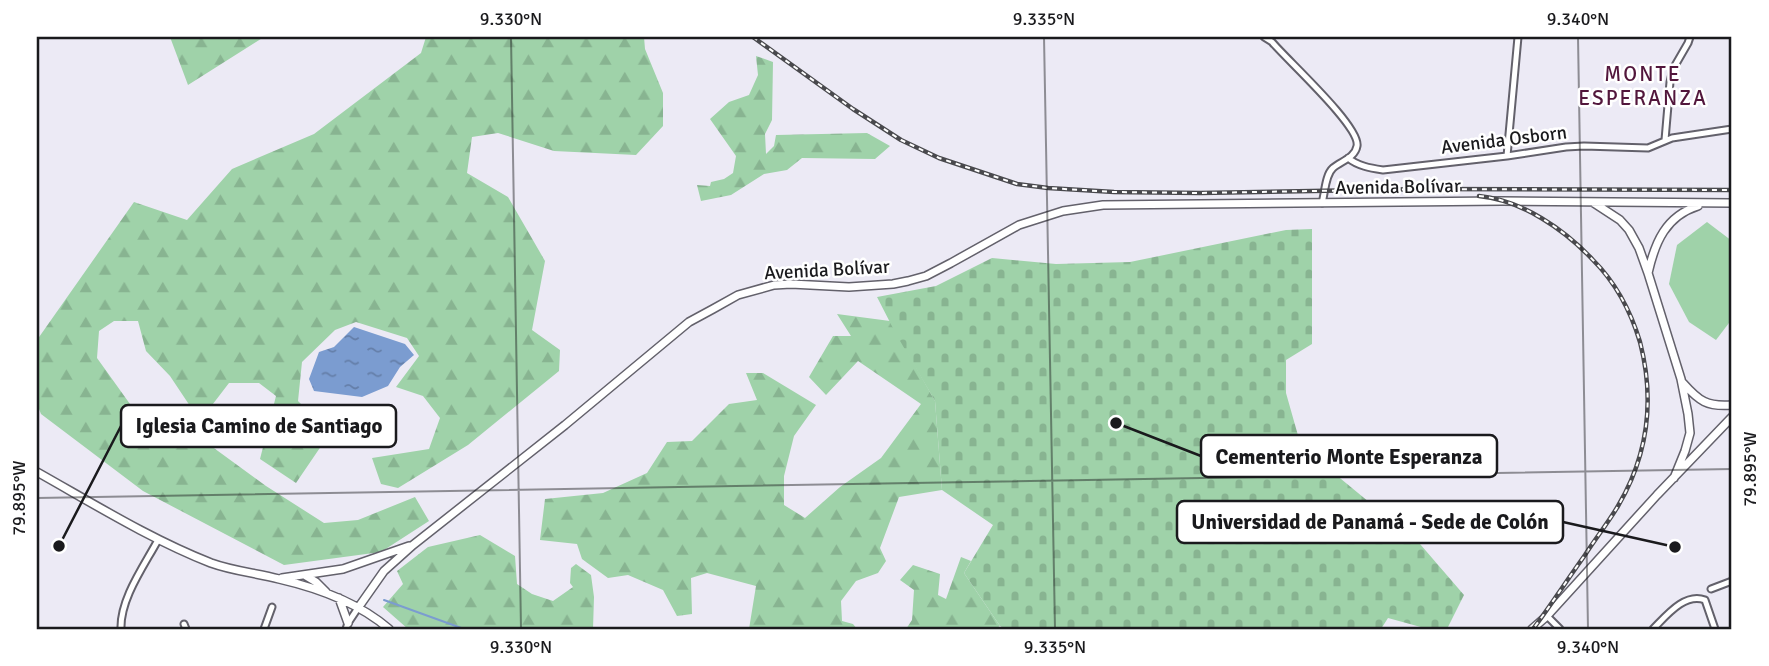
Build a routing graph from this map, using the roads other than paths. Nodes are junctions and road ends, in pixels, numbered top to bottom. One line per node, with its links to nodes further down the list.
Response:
1 (1264, 37): 7 (street)
2 (1518, 37): 6 (street)
3 (1690, 37): 5 (street)
4 (1732, 129): 5 (street, Avenida Osborn)
5 (1665, 140): 6 (street, Avenida Osborn)
6 (1507, 156): 7 (street, Avenida Osborn)
7 (1348, 158): 9 (street)
8 (1594, 202): 9 (main road, Avenida Bolívar); 10 (main road, Avenida Bolívar); 12 (main road)
9 (1322, 203): 19 (main road, Avenida Bolívar)
10 (1705, 203): 11 (main road, Avenida Bolívar); 12 (main road)
11 (1732, 203)
12 (1648, 273): 13 (main road)
13 (1681, 379): 14 (main road); 17 (main road)
14 (1732, 405)
15 (1732, 416): 17 (main road)
16 (37, 472): 18 (main road)
17 (1674, 478): 28 (main road)
18 (158, 540): 21 (main road); 30 (street)
19 (413, 545): 20 (main road); 27 (main road, Avenida Bolívar)
20 (304, 575): 21 (main road); 24 (main road)
21 (278, 579): 24 (main road)
22 (1732, 582): 23 (street)
23 (1711, 589)
24 (327, 593): 25 (main road)
25 (338, 597): 27 (main road); 29 (main road)
26 (272, 607): 31 (street)
27 (358, 608): 29 (street); 32 (main road)
28 (1547, 616): 33 (main road); 34 (street)
29 (347, 626)
30 (121, 629)
31 (264, 629)
32 (389, 629)
33 (1532, 629)
34 (1560, 629)
35 (1653, 629): 36 (street)
36 (1715, 629)

